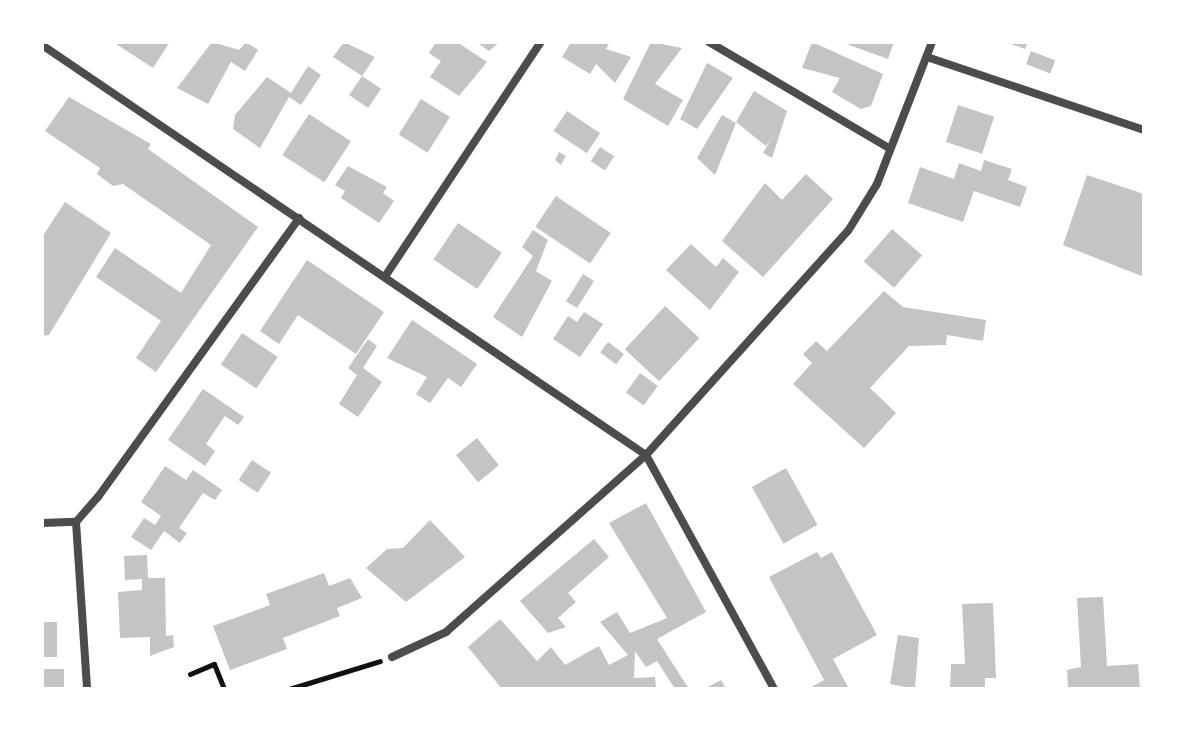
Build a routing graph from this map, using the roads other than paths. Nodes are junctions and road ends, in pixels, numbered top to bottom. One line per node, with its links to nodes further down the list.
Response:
1 (541, 42): 9 (street)
2 (709, 42): 7 (street)
3 (932, 42): 5 (street)
4 (42, 45): 8 (street)
5 (927, 57): 6 (street); 7 (street)
6 (1144, 130)
7 (889, 148): 10 (street)
8 (299, 218): 9 (street); 11 (street)
9 (386, 275): 10 (street)
10 (646, 455): 13 (street); 15 (street)
11 (76, 522): 12 (street); 14 (street)
12 (42, 523)
13 (392, 657)
14 (87, 689)
15 (774, 689)

